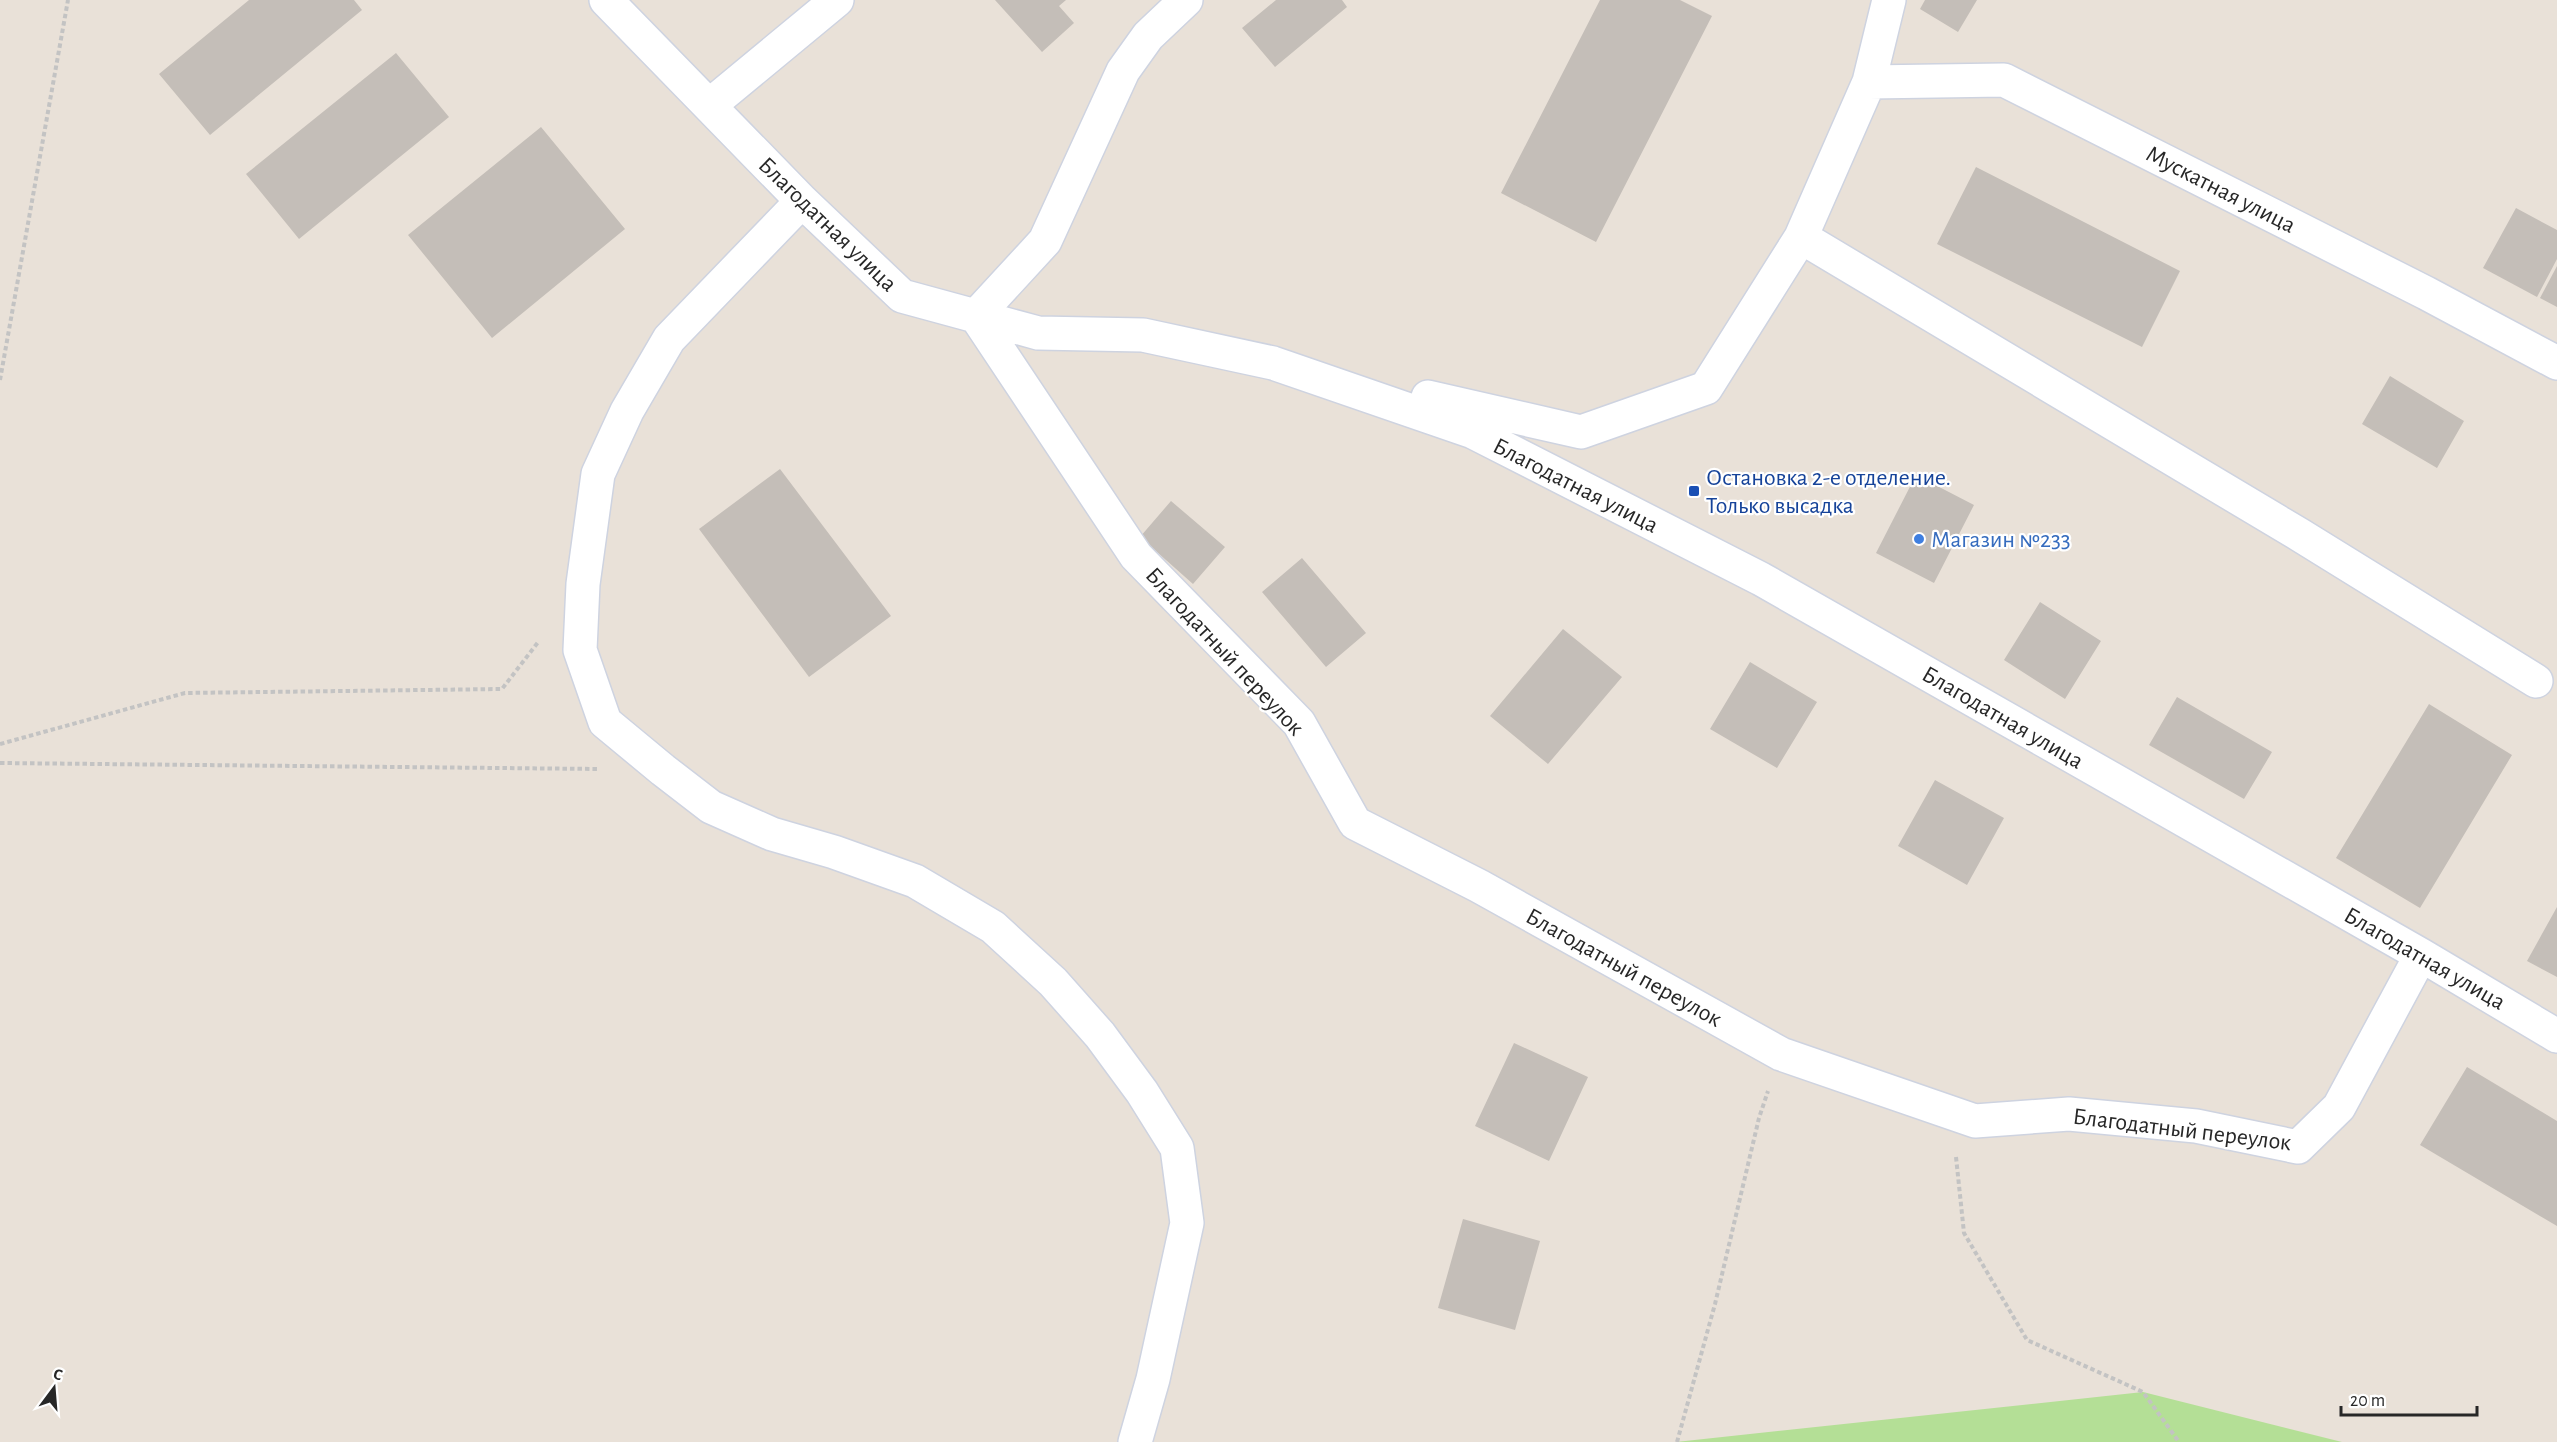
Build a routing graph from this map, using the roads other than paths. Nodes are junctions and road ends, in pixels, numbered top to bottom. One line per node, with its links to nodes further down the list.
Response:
1 (606, 0): 6 (street, Благодатная улица)
2 (837, 0): 6 (street)
3 (1186, 0): 9 (street)
4 (1886, 3): 5 (street)
5 (1869, 82): 8 (street); 11 (street, Мускатная улица)
6 (710, 105): 7 (street, Благодатная улица)
7 (802, 201): 9 (street, Благодатная улица); 15 (street)
8 (1801, 237): 10 (street); 12 (street)
9 (976, 316): 10 (street, Благодатная улица); 13 (street, Благодатный переулок)
10 (1274, 363): 13 (street, Благодатная улица)
11 (2557, 363)
12 (2536, 681)
13 (2421, 955): 14 (street, Благодатная улица)
14 (2557, 1035)
15 (1135, 1442)

